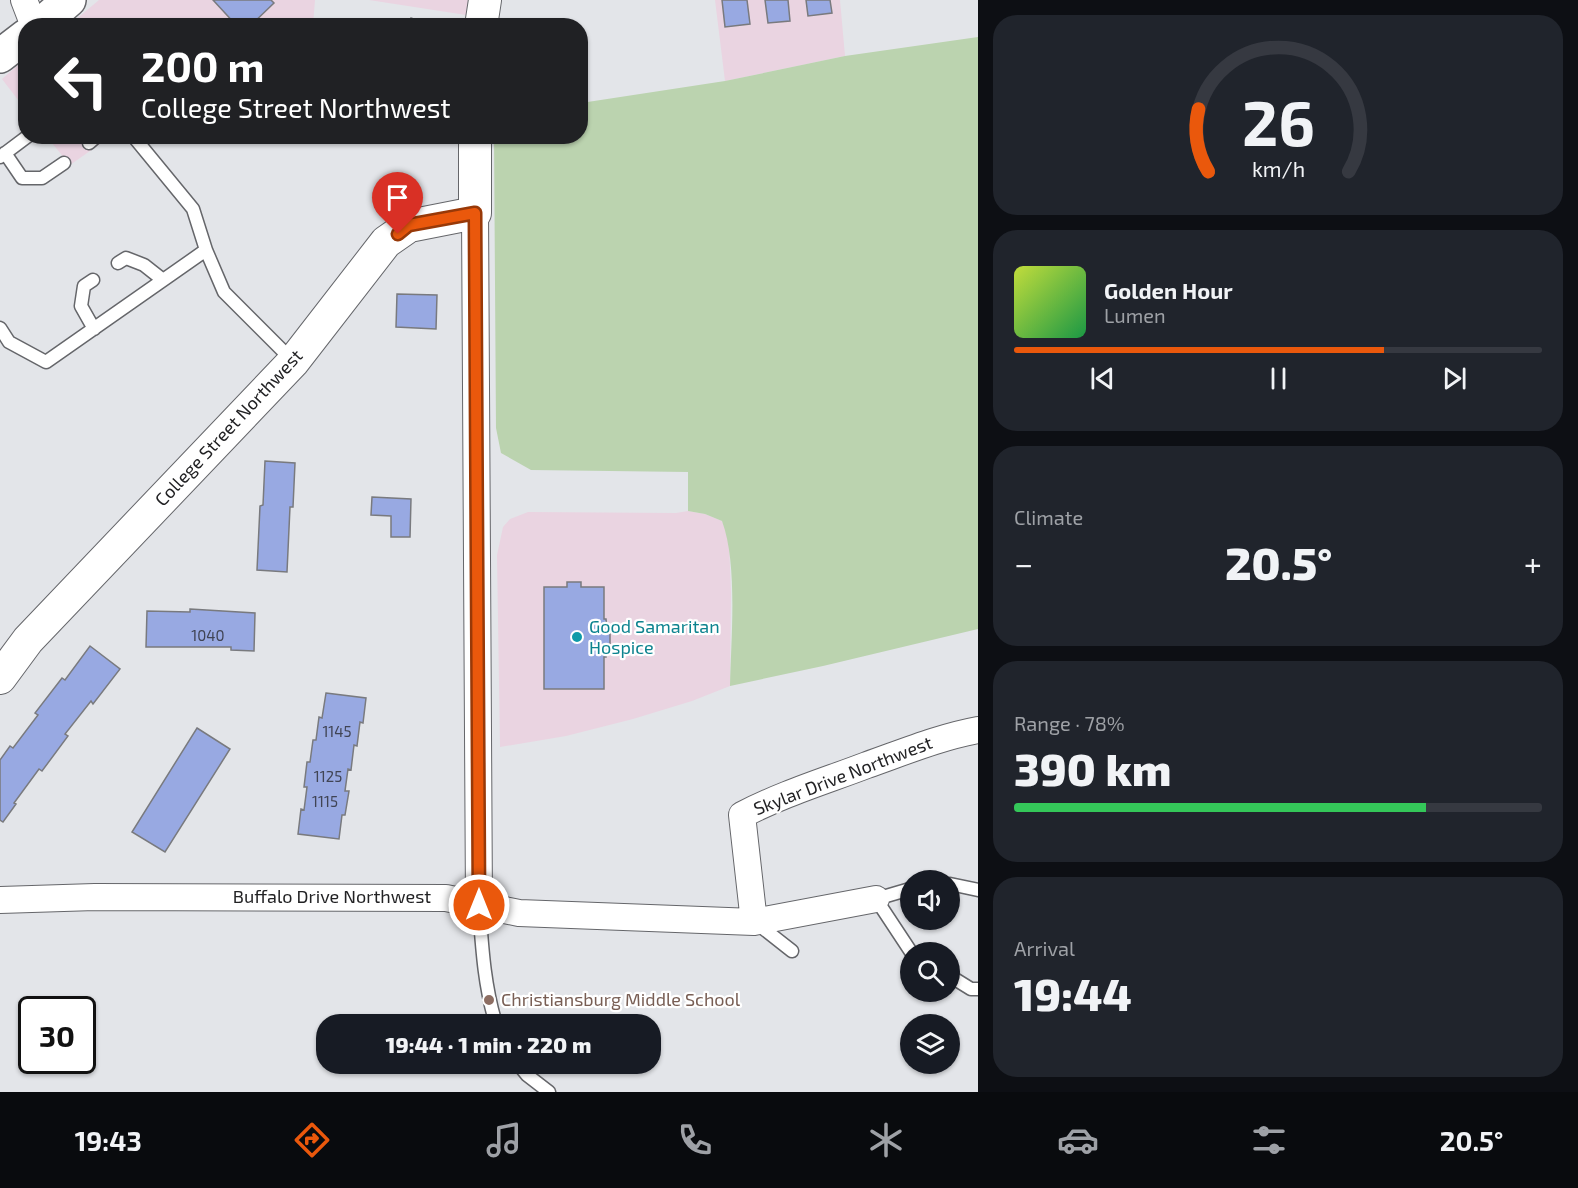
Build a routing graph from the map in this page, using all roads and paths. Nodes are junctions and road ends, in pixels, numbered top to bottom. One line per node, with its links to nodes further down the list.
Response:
1 (24, 0): 4 (street)
2 (69, 0): 5 (main road)
3 (485, 0): 6 (street)
4 (31, 18)
5 (48, 18)
6 (482, 18)
7 (18, 42): 8 (main road)
8 (0, 56)
9 (18, 143): 12 (lane)
10 (140, 144): 15 (lane)
11 (475, 144): 14 (street)
12 (2, 155): 13 (lane)
13 (64, 163)
14 (475, 213): 21 (street, College Street Northwest); 29 (street)
15 (206, 250): 18 (lane); 21 (lane)
16 (118, 262): 18 (lane)
17 (93, 280): 20 (lane)
18 (163, 280): 20 (lane)
19 (0, 328): 20 (lane)
20 (94, 329)
21 (294, 362): 22 (street, College Street Northwest)
22 (0, 678)
23 (978, 730): 30 (street, Skylar Drive Northwest)
24 (960, 886): 25 (lane)
25 (978, 890)
26 (900, 892): 27 (lane)
27 (876, 899): 30 (street, Buffalo Drive Northwest); 31 (lane)
28 (0, 900): 29 (street, Buffalo Drive Northwest)
29 (479, 905): 30 (street, Buffalo Drive Northwest); 35 (lane)
30 (754, 922): 32 (lane)
31 (904, 942)
32 (792, 951)
33 (960, 982): 34 (lane)
34 (978, 989)
35 (493, 1014)
36 (526, 1074): 37 (lane)
37 (549, 1092)

